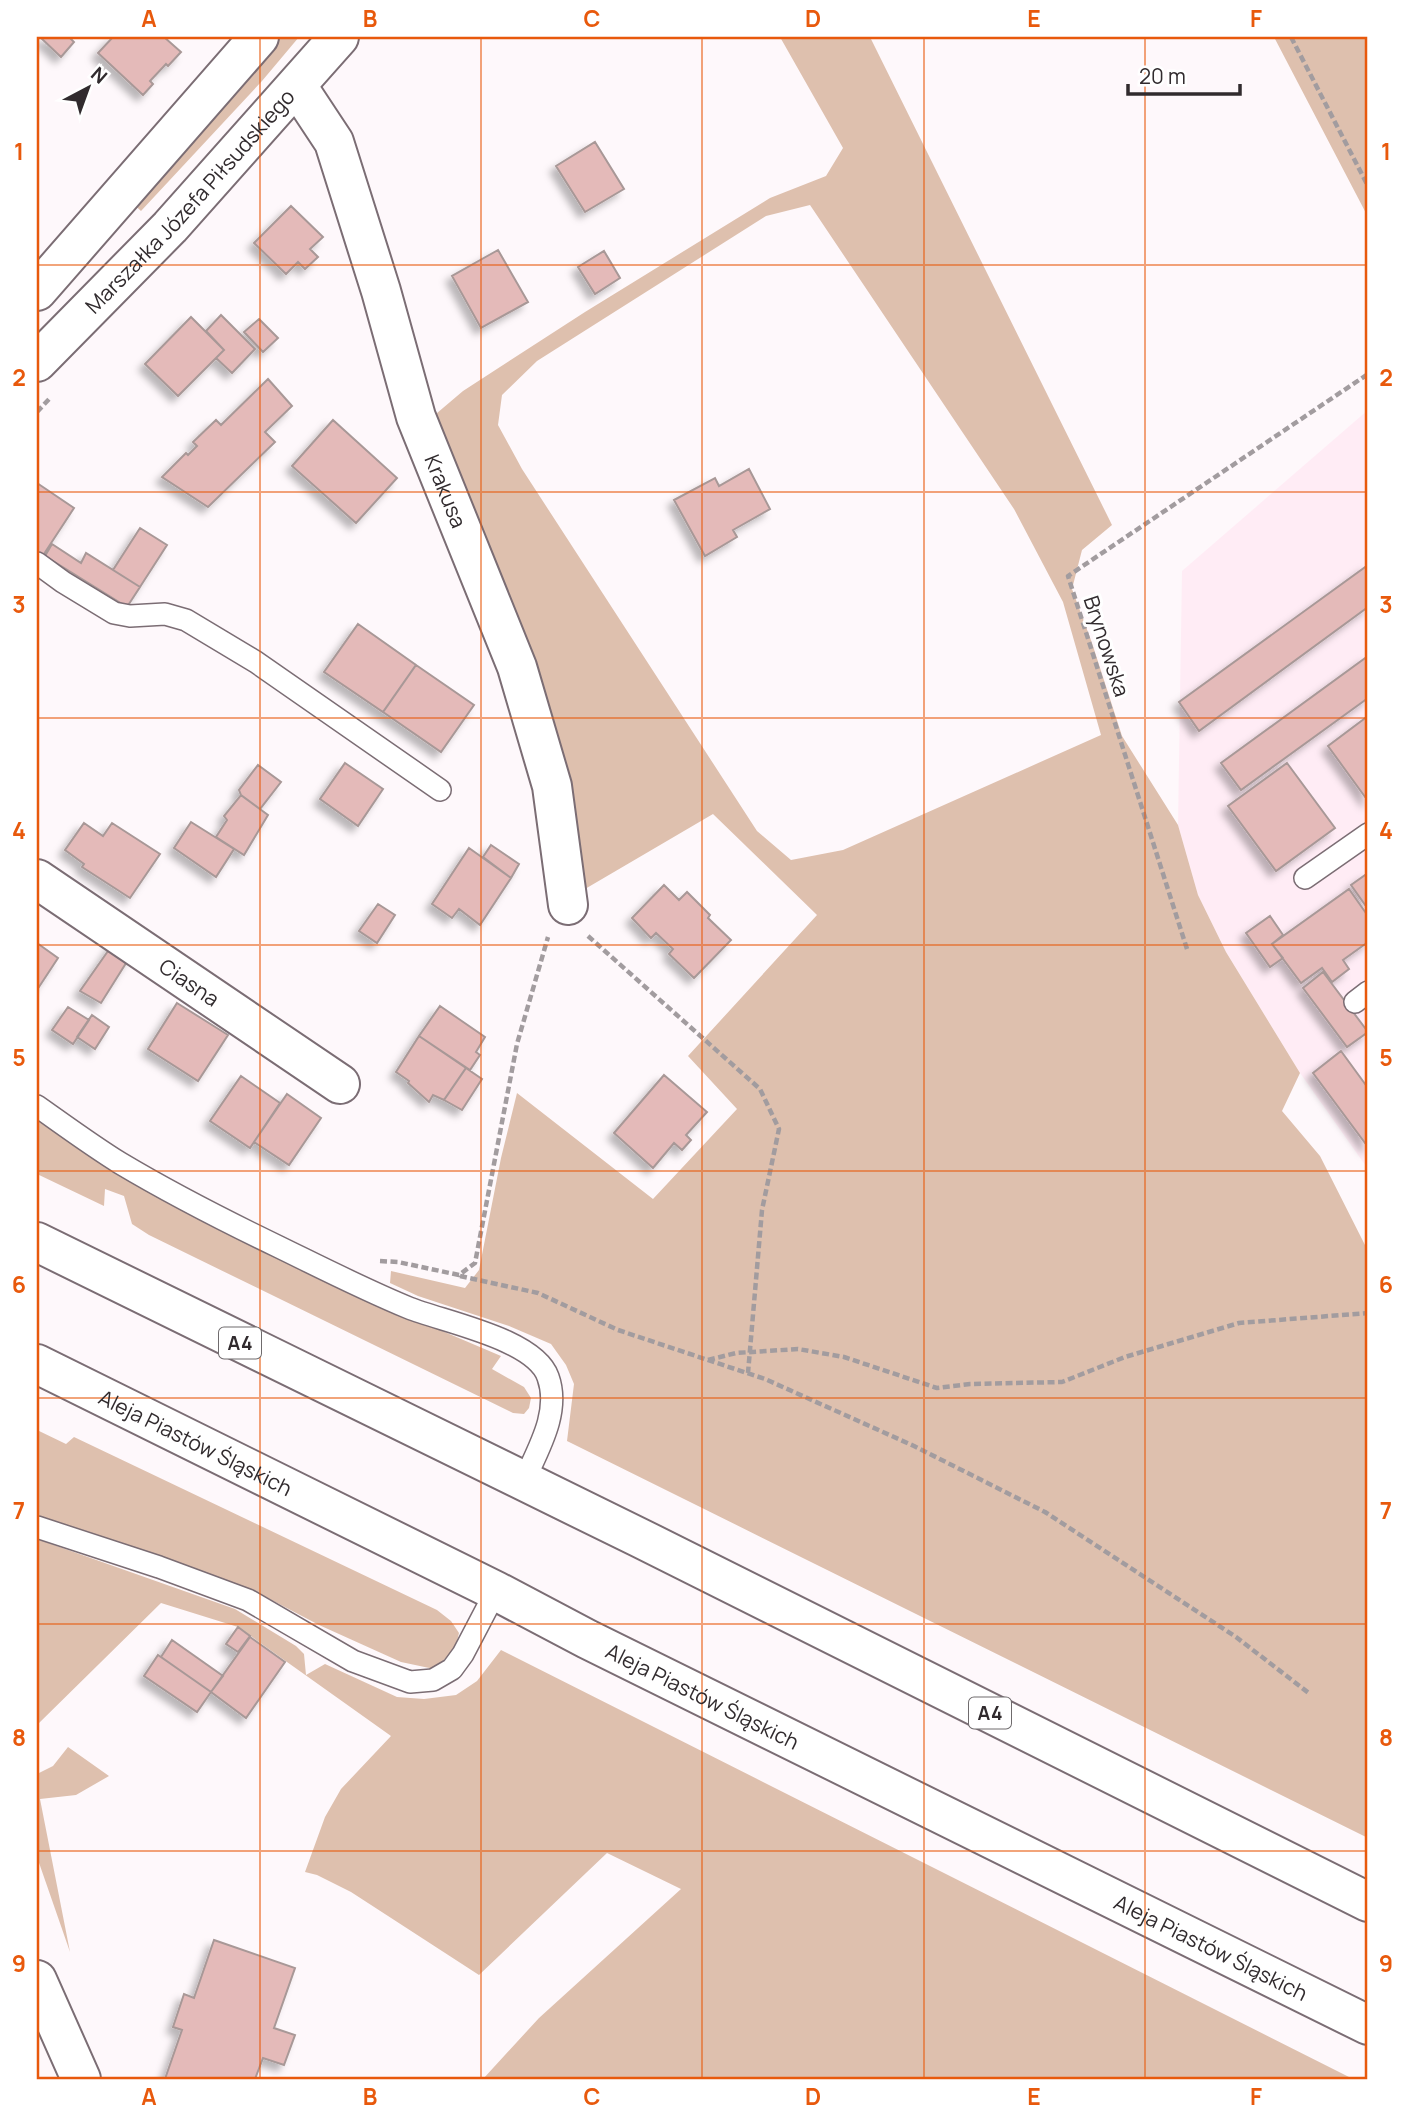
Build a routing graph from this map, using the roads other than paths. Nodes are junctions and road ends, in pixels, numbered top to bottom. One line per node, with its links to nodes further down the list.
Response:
1 (259, 37): 4 (main road)
2 (340, 37): 3 (main road, Marszałka Józefa Piłsudskiego)
3 (297, 86): 5 (main road, Marszałka Józefa Piłsudskiego); 12 (main road, Krakusa)
4 (37, 291)
5 (50, 321): 6 (main road, Marszałka Józefa Piłsudskiego)
6 (37, 362)
7 (37, 563): 8 (lane)
8 (440, 790)
9 (1368, 834): 10 (lane)
10 (1305, 878)
11 (37, 879): 13 (main road, Ciasna)
12 (568, 905)
13 (340, 1084)
14 (37, 1106): 17 (lane)
15 (37, 1242): 17 (main road, A4)
16 (37, 1364): 19 (main road, Aleja Piastów Śląskich)
17 (523, 1483): 20 (main road, A4)
18 (37, 1527): 19 (lane)
19 (496, 1591): 22 (main road, Aleja Piastów Śląskich)
20 (1368, 1902)
21 (39, 1992): 23 (main road)
22 (1368, 2025)
23 (81, 2079)

